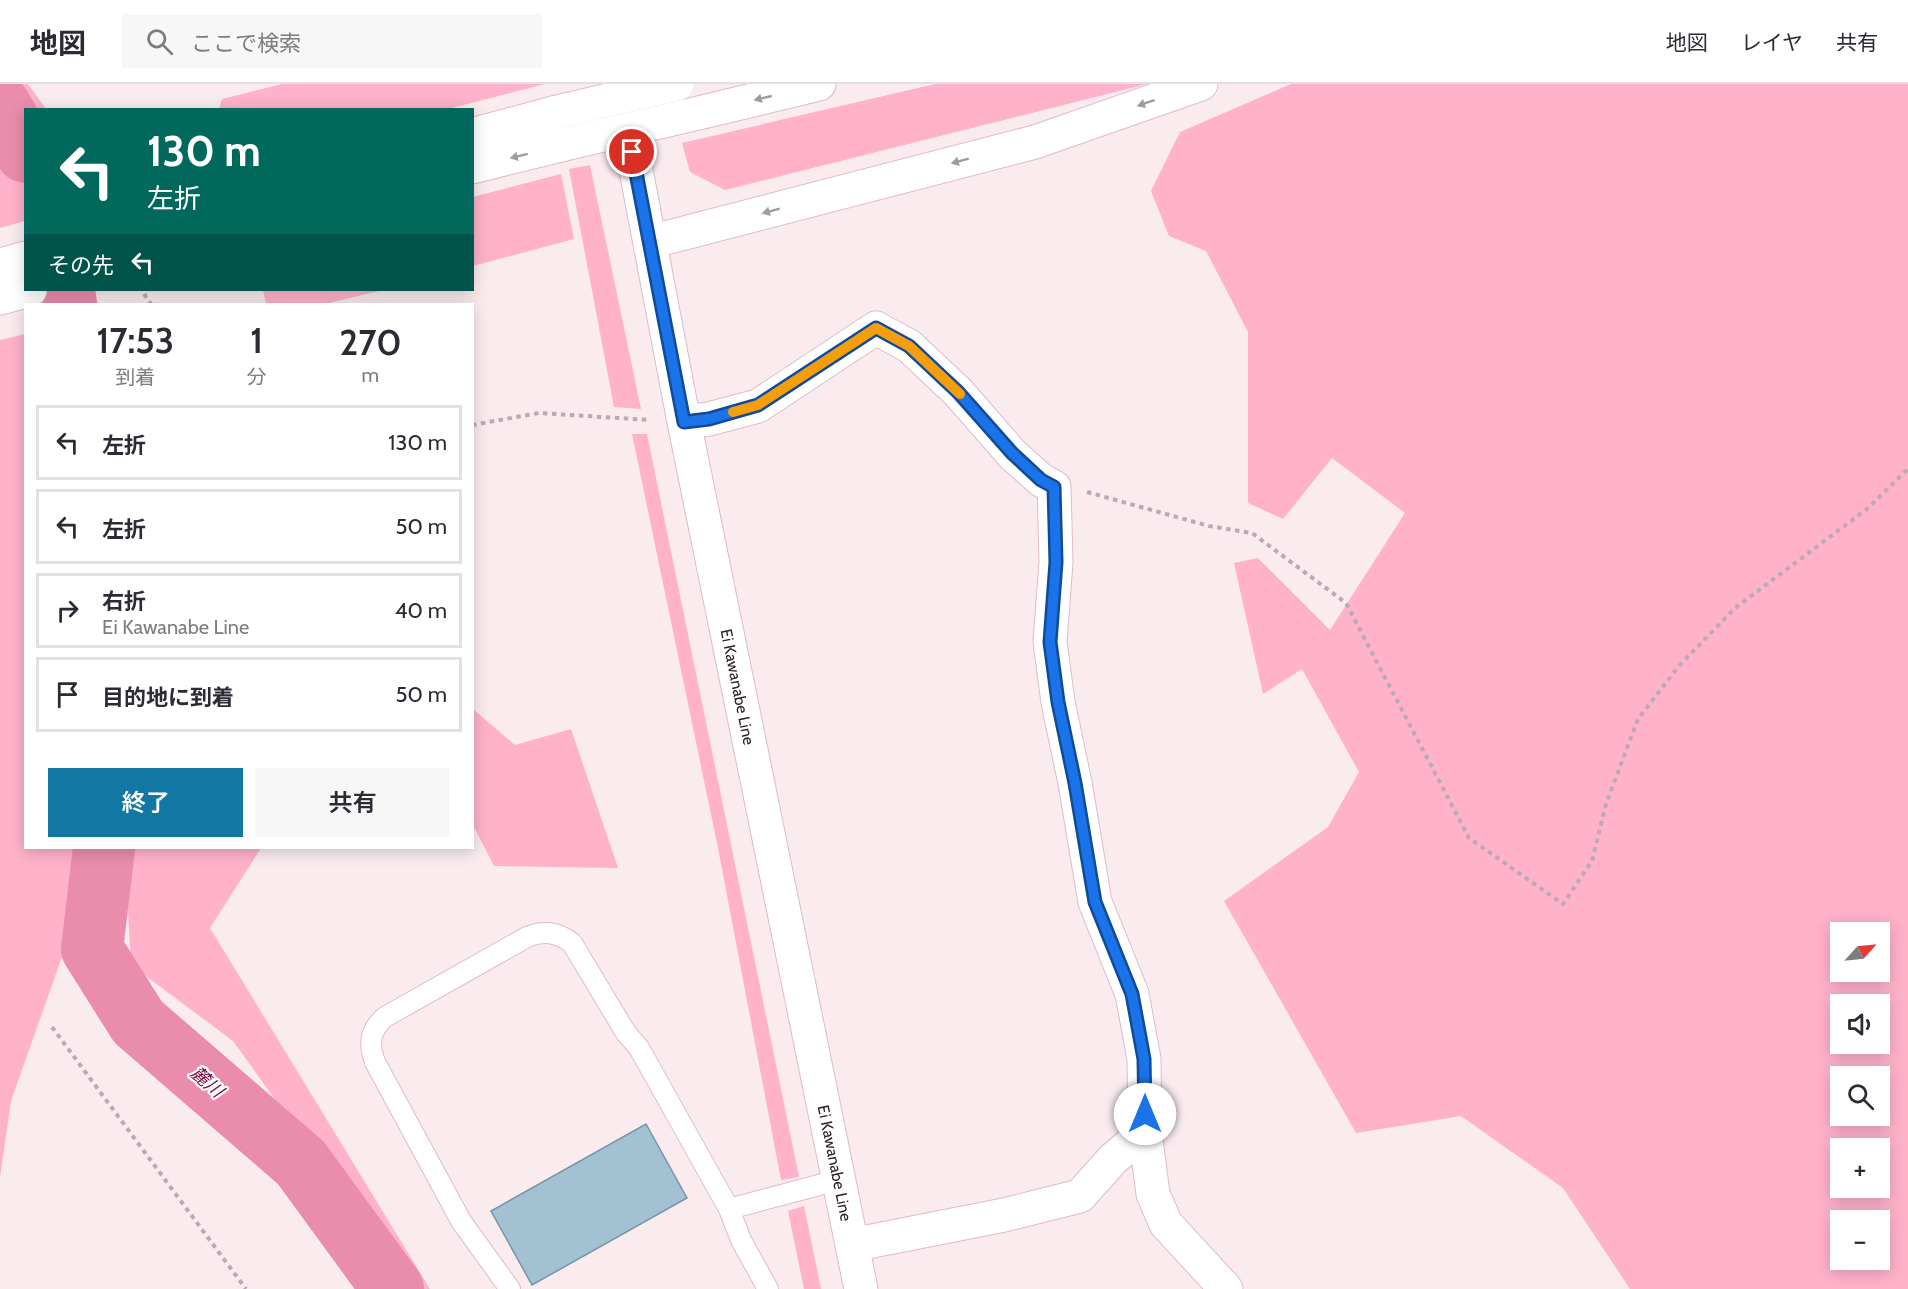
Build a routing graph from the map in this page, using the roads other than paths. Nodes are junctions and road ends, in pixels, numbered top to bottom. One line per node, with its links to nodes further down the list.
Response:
1 (619, 84): 7 (main road, Ei Kawanabe Line)
2 (677, 84): 5 (main road, bridge)
3 (819, 84): 6 (main road, one-way to 6, bridge)
4 (1201, 84): 7 (main road, one-way to 7)
5 (474, 134)
6 (474, 167)
7 (650, 242): 12 (main road, Ei Kawanabe Line)
8 (24, 259): 9 (main road)
9 (0, 265)
10 (26, 291): 11 (main road)
11 (0, 298)
12 (684, 422): 13 (main road); 14 (main road, Ei Kawanabe Line)
13 (1145, 1132): 16 (main road); 20 (main road)
14 (838, 1180): 15 (lane); 16 (main road, Ei Kawanabe Line)
15 (729, 1209): 17 (lane); 18 (lane)
16 (852, 1245): 19 (main road, Ei Kawanabe Line)
17 (510, 1289)
18 (768, 1289)
19 (861, 1289)
20 (1226, 1289)

